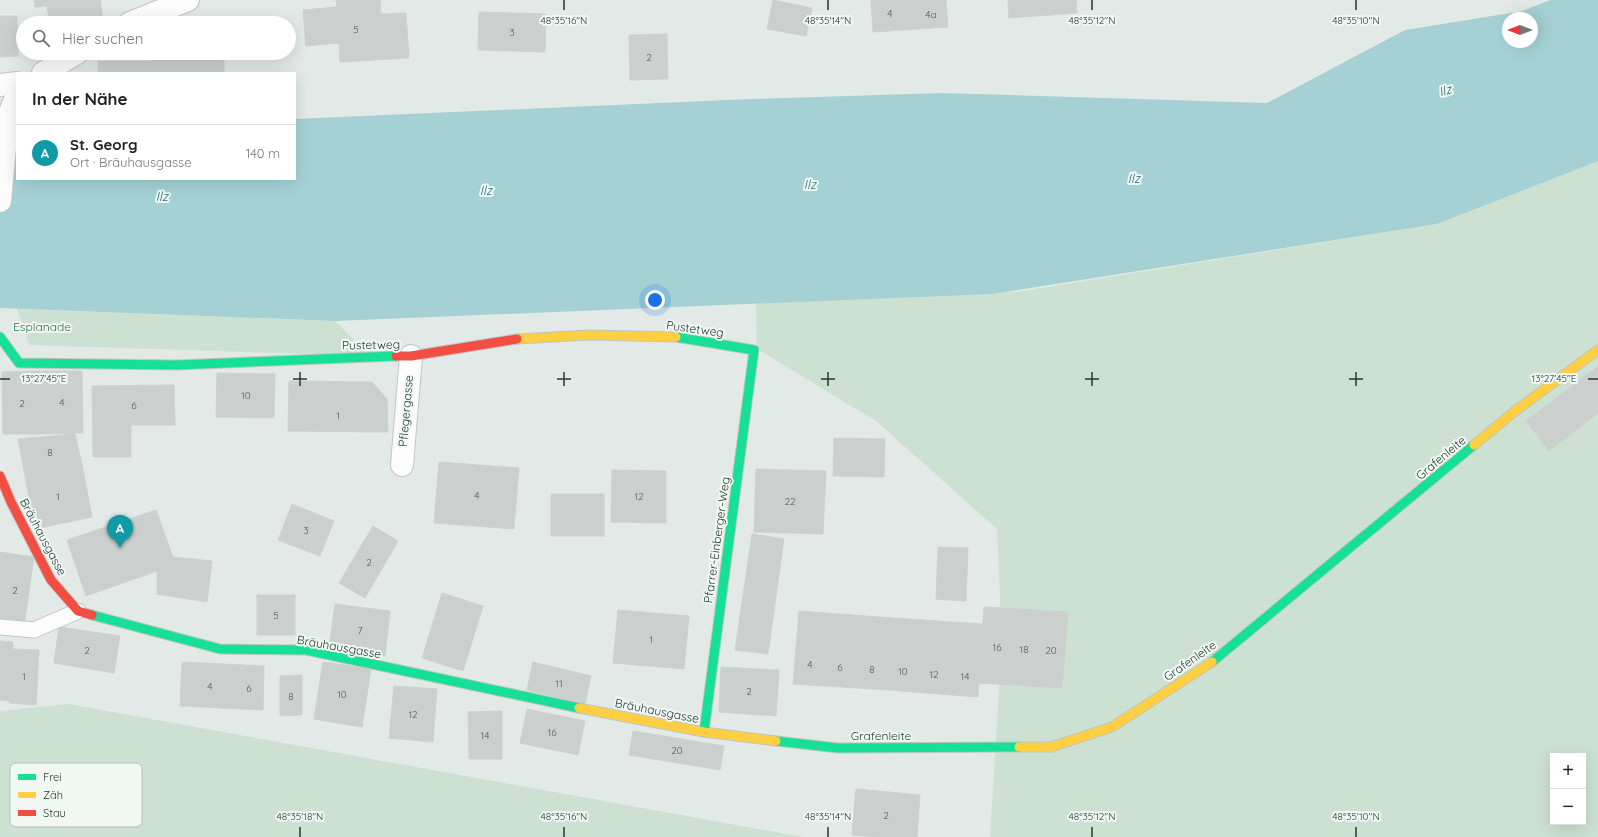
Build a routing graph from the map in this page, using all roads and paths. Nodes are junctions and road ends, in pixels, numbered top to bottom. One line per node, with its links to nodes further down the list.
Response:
1 (188, 0): 2 (street)
2 (148, 16)
3 (65, 60): 4 (street)
4 (45, 72)
5 (16, 83): 6 (street)
6 (0, 85)
7 (16, 97): 8 (street)
8 (0, 201)
9 (0, 337): 12 (street, Pustetweg)
10 (754, 350): 12 (street, Pustetweg); 18 (street, Pfarrer-Einberger-Weg)
11 (1598, 350): 18 (street, Grafenleite)
12 (411, 356): 13 (street, Pflegergasse)
13 (402, 465)
14 (0, 476): 15 (street, Bräuhausgasse)
15 (6, 502): 16 (street, Bräuhausgasse)
16 (78, 611): 17 (lane); 18 (street, Bräuhausgasse)
17 (0, 627)
18 (704, 732)

